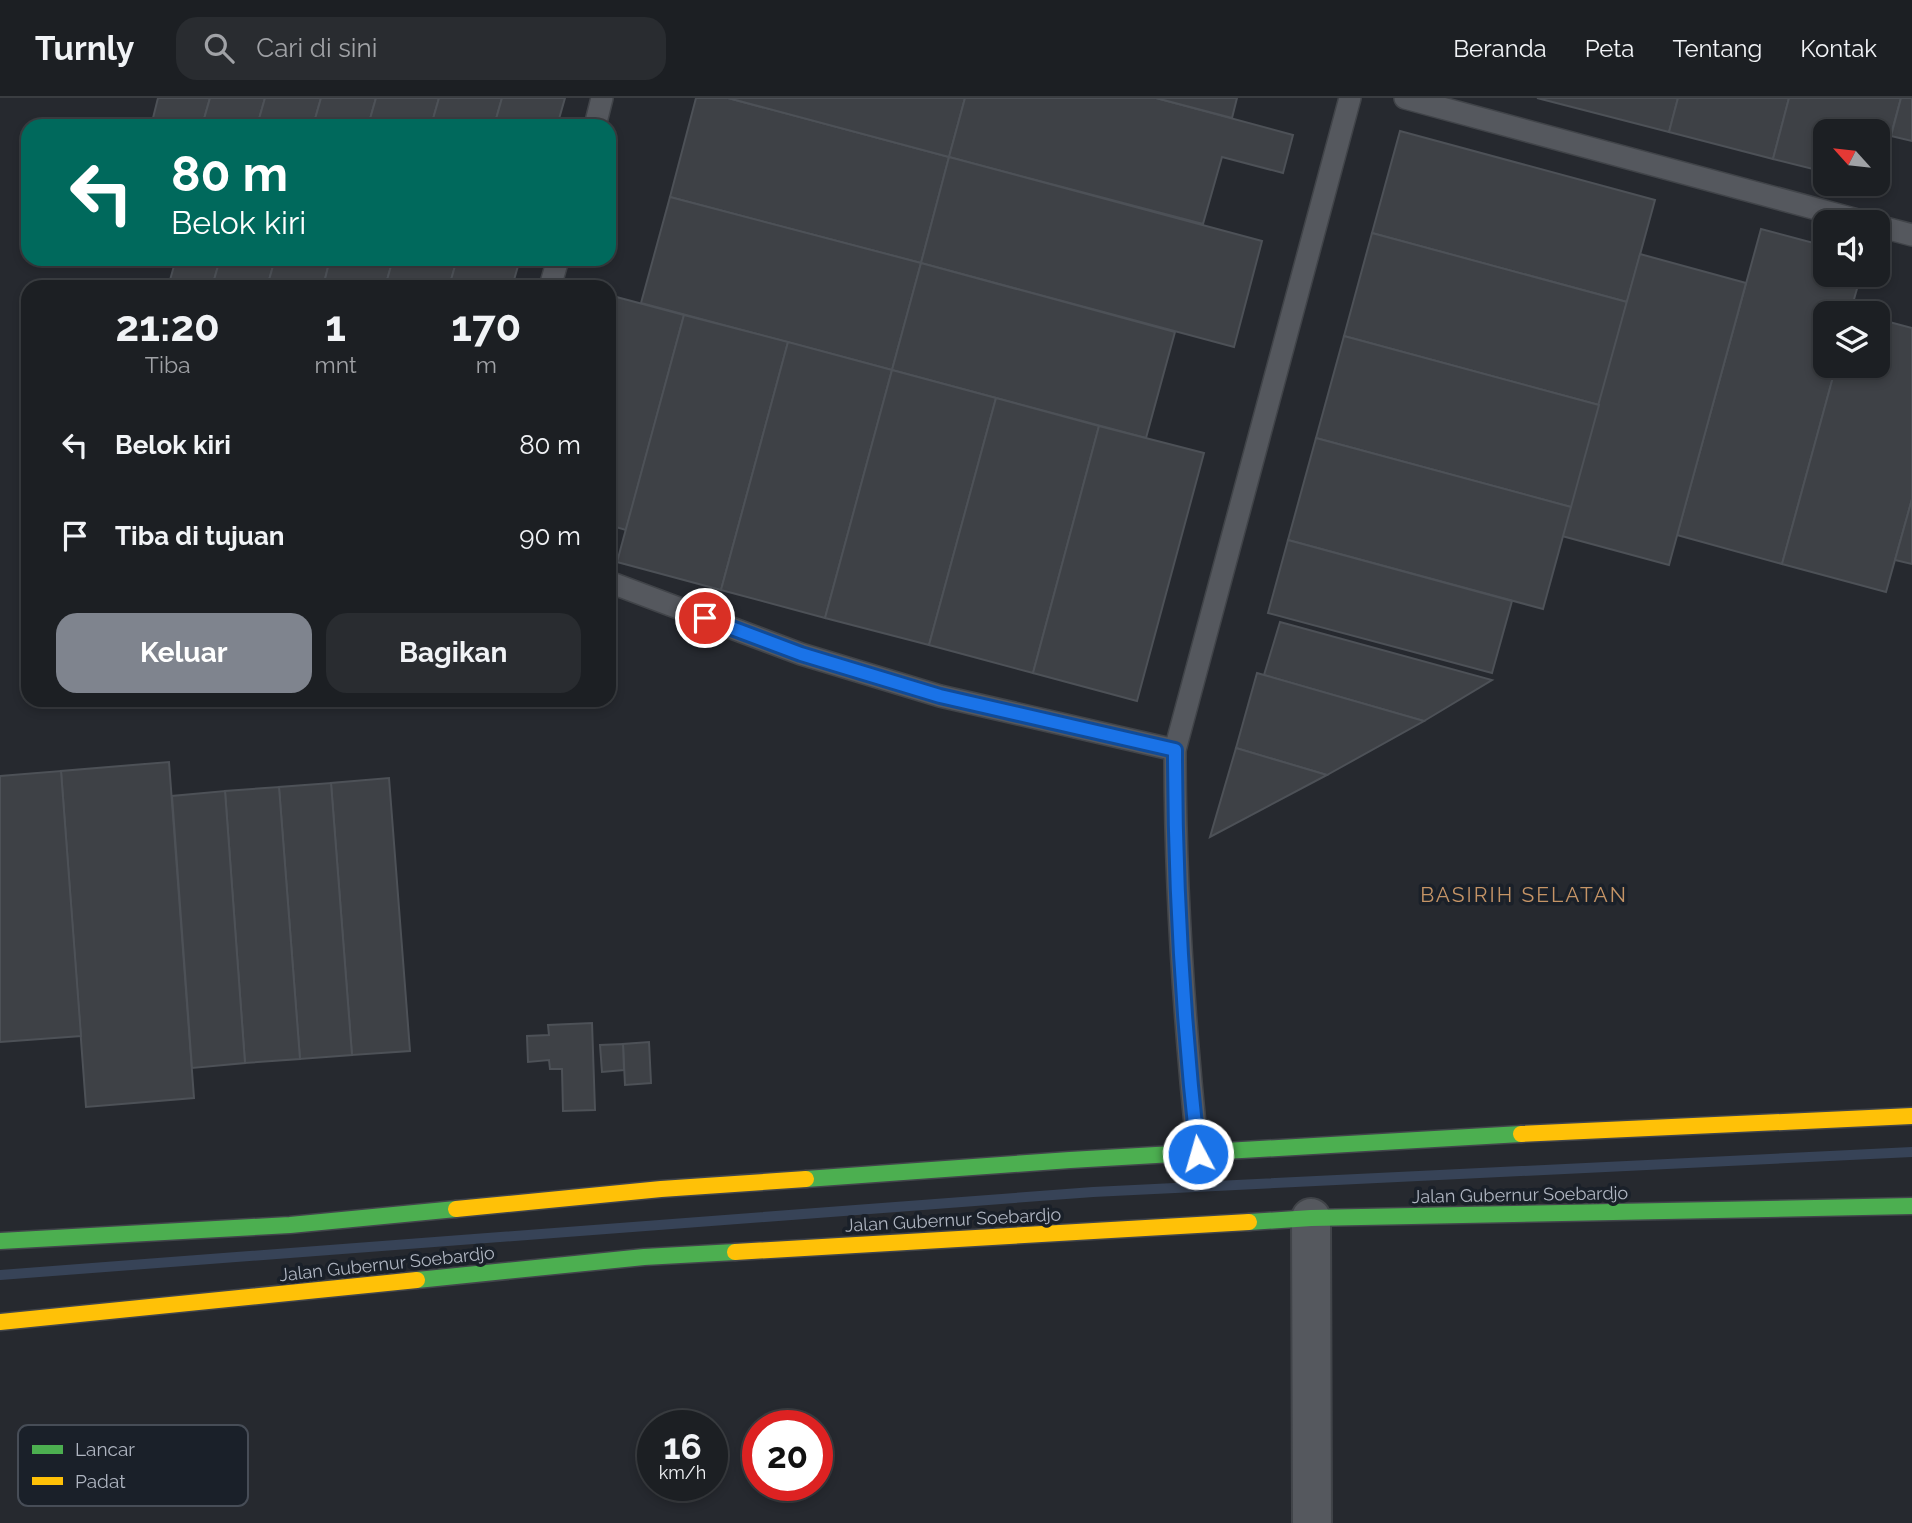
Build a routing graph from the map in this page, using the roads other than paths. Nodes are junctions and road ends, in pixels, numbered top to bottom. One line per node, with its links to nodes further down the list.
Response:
1 (602, 98): 4 (lane)
2 (1350, 98): 9 (lane)
3 (1405, 98): 5 (lane)
4 (597, 119)
5 (1820, 210)
6 (1890, 229): 7 (lane)
7 (1912, 235)
8 (616, 585): 9 (lane)
9 (1175, 750): 11 (lane)
10 (1912, 1116): 11 (highway)
11 (1198, 1154): 14 (highway)
12 (1912, 1206): 13 (highway, Jalan Gubernur Soebardjo)
13 (1311, 1218): 15 (highway, Jalan Gubernur Soebardjo); 16 (street)
14 (0, 1241)
15 (0, 1322)
16 (1312, 1523)

